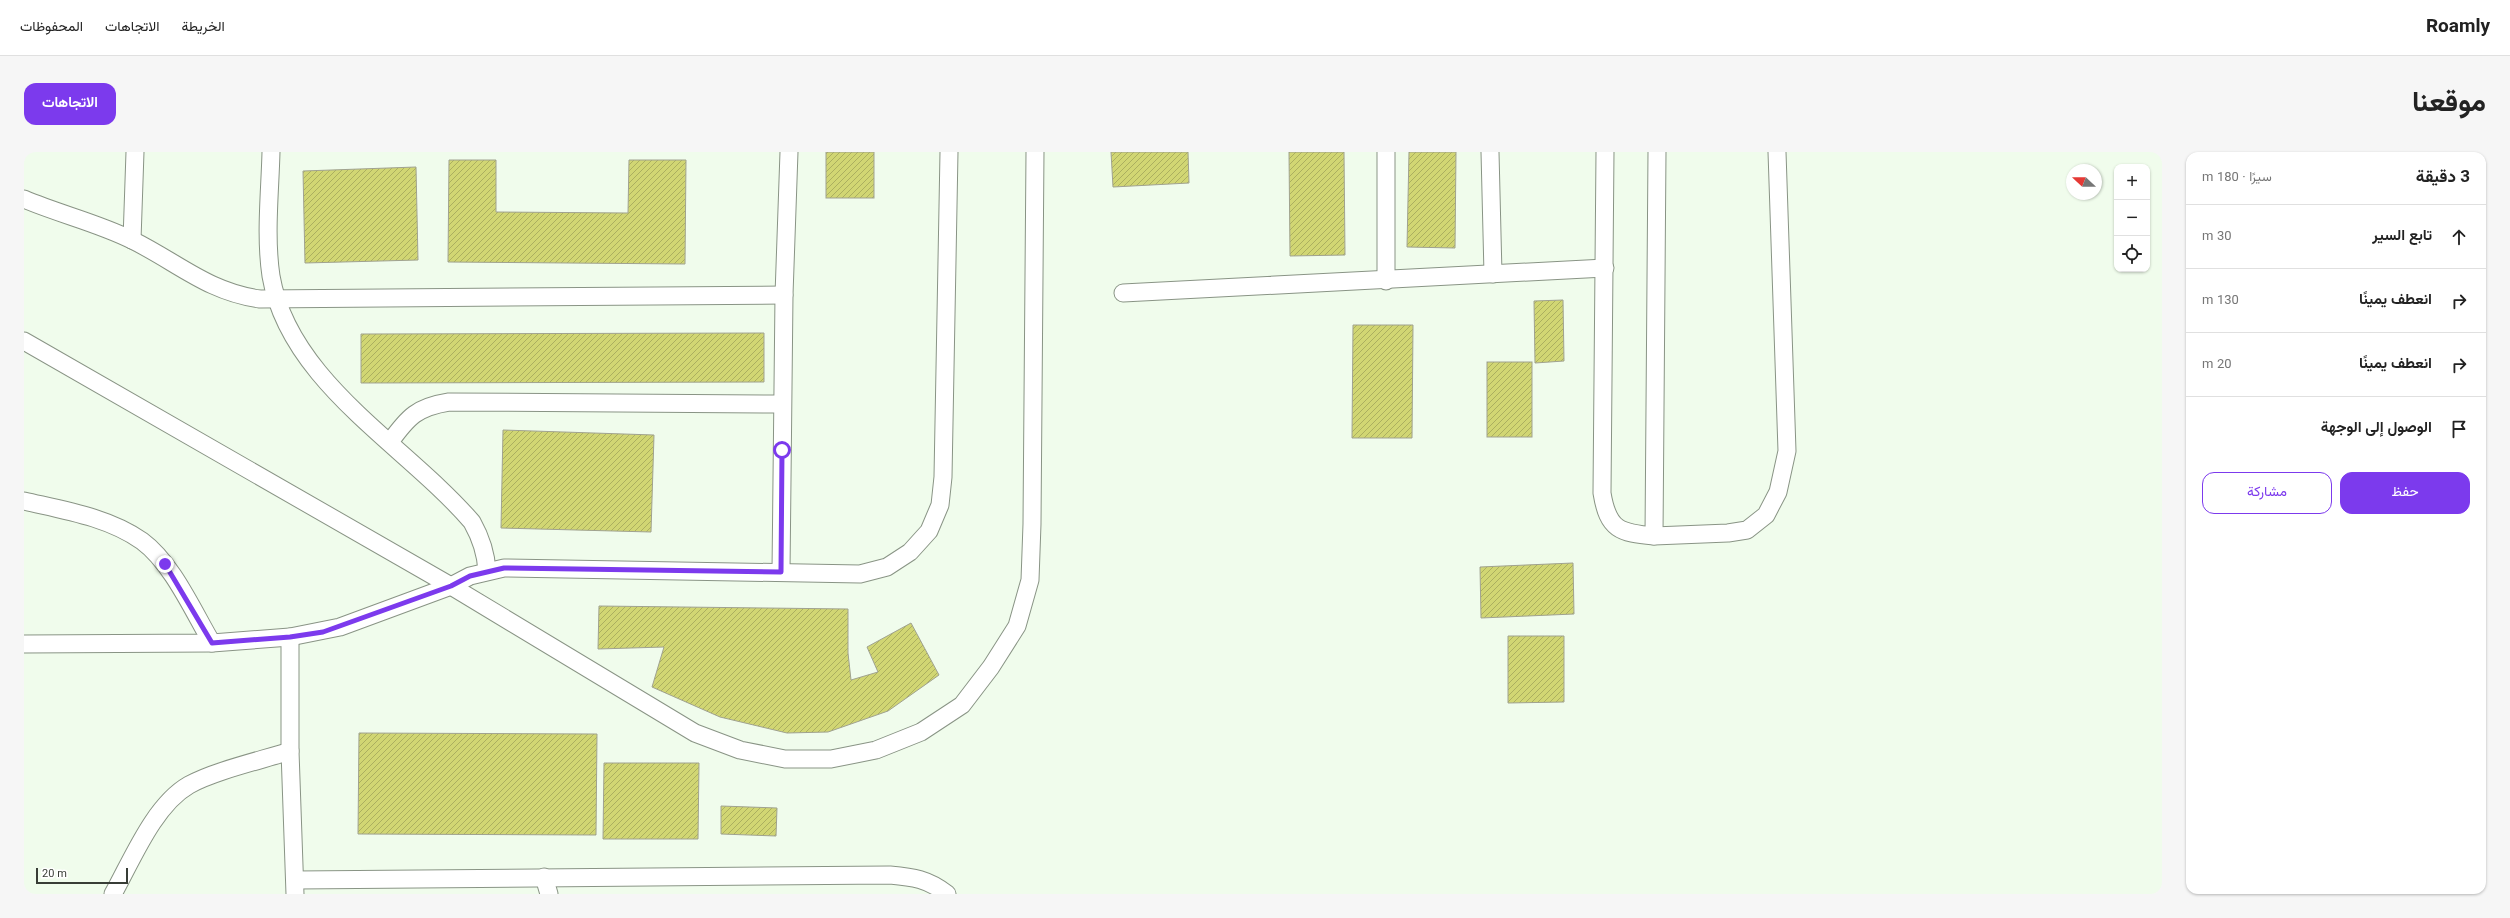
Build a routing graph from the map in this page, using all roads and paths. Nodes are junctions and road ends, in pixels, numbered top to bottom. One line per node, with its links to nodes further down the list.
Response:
1 (135, 152): 12 (lane)
2 (271, 152): 18 (lane)
3 (789, 152): 17 (lane)
4 (950, 152): 25 (lane)
5 (1035, 152): 26 (lane)
6 (1386, 152): 15 (lane)
7 (1490, 152): 14 (lane)
8 (1605, 152): 13 (lane)
9 (1657, 152): 23 (lane)
10 (1777, 152): 23 (lane)
11 (24, 199): 12 (lane)
12 (132, 240): 18 (lane)
13 (1605, 268): 14 (lane); 23 (lane)
14 (1493, 274): 15 (lane)
15 (1386, 281): 16 (lane)
16 (1124, 293)
17 (784, 295): 18 (lane); 20 (lane)
18 (277, 299): 21 (lane)
19 (24, 341): 26 (lane)
20 (782, 404): 21 (lane); 25 (lane)
21 (390, 442): 24 (lane)
22 (24, 501): 28 (lane)
23 (1654, 536)
24 (487, 571): 25 (lane); 26 (lane)
25 (781, 572)
26 (451, 586): 27 (lane)
27 (290, 637): 28 (lane); 30 (lane)
28 (212, 643): 29 (lane)
29 (24, 644)
30 (290, 751): 32 (lane); 33 (lane)
31 (544, 877): 32 (lane); 34 (lane); 35 (lane)
32 (295, 887)
33 (113, 894)
34 (549, 894)
35 (947, 894)

